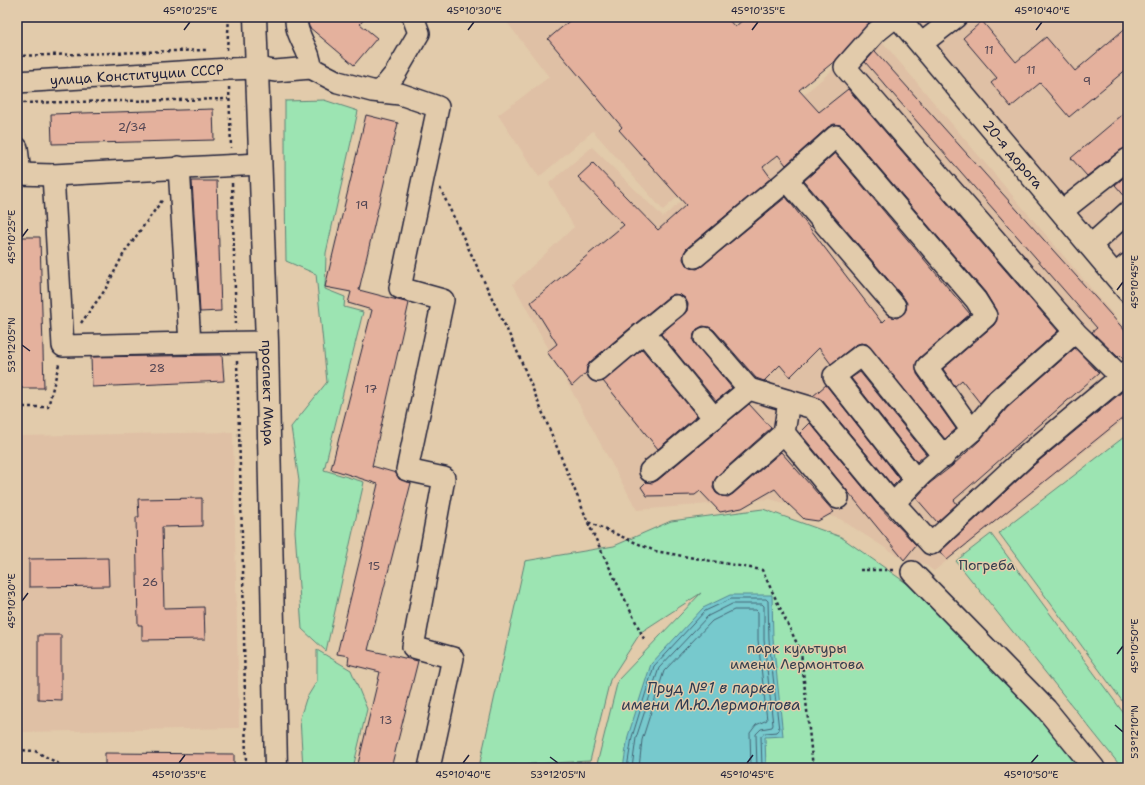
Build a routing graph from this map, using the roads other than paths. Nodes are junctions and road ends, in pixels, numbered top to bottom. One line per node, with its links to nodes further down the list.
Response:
1 (255, 17): 7 (main road, проспект Мира)
2 (296, 17): 8 (street)
3 (413, 17): 10 (street)
4 (896, 17): 6 (main road, 20-я дорога); 26 (street)
5 (956, 17): 6 (street)
6 (921, 44): 18 (main road, 20-я дорога)
7 (256, 68): 8 (street, улица Конституции СССР); 9 (street, улица Конституции СССР); 13 (main road, проспект Мира)
8 (311, 68): 10 (street)
9 (17, 82)
10 (380, 92): 45 (street)
11 (17, 148): 15 (street)
12 (1128, 159): 18 (street)
13 (260, 164): 14 (street); 28 (main road, проспект Мира)
14 (179, 173): 16 (street); 29 (street)
15 (19, 174): 16 (street)
16 (53, 175): 29 (street)
17 (786, 180): 21 (street); 24 (street); 35 (street)
18 (1062, 211): 20 (main road, 20-я дорога)
19 (1128, 212): 20 (street)
20 (1090, 246): 22 (main road, 20-я дорога)
21 (695, 257)
22 (1124, 277)
23 (676, 306): 25 (street)
24 (895, 306)
25 (644, 332): 30 (street); 34 (street)
26 (1075, 332): 31 (street); 35 (street)
27 (706, 338): 32 (street)
28 (266, 342): 29 (street); 44 (main road, проспект Мира)
29 (190, 343)
30 (598, 370)
31 (1124, 374): 42 (street)
32 (749, 389): 33 (street); 34 (street)
33 (789, 401): 36 (street); 42 (street)
34 (714, 418): 38 (street)
35 (972, 431): 37 (street)
36 (784, 433): 40 (street); 41 (street)
37 (944, 457): 39 (street); 39 (street)
38 (650, 471)
39 (916, 480): 42 (street)
40 (725, 485)
41 (838, 498)
42 (894, 503)
43 (912, 572): 46 (street)
44 (276, 768)
45 (429, 768)
46 (1094, 768)

